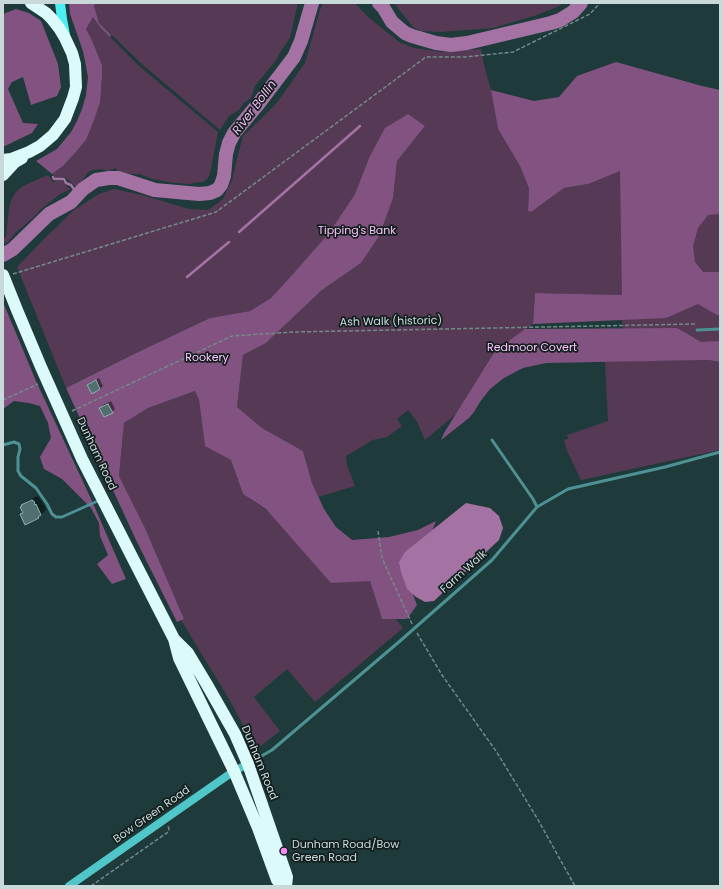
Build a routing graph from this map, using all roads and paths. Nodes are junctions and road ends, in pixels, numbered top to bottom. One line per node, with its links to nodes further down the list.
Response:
1 (30, 3): 4 (highway)
2 (60, 3): 4 (main road)
3 (600, 3): 8 (path)
4 (66, 38): 5 (highway)
5 (29, 152): 6 (highway); 7 (highway)
6 (3, 160)
7 (3, 175)
8 (7, 276): 18 (highway, Dunham Road)
9 (696, 324): 14 (path, Ash Walk (historic))
10 (720, 329): 11 (lane)
11 (697, 330)
12 (39, 383): 13 (path)
13 (3, 400)
14 (77, 408)
15 (492, 440): 19 (lane)
16 (3, 445): 18 (lane)
17 (720, 452): 19 (lane, Farm Walk)
18 (103, 500): 22 (highway, Dunham Road)
19 (537, 507): 21 (lane, Farm Walk)
20 (378, 531): 21 (path)
21 (414, 629): 23 (lane, Farm Walk); 30 (path)
22 (174, 639): 23 (highway, Dunham Road); 24 (highway, Dunham Road)
23 (248, 764): 24 (main road, Bow Green Road); 29 (highway, Dunham Road)
24 (234, 771): 25 (main road, Bow Green Road); 28 (highway, Dunham Road)
25 (166, 819): 26 (main road, Bow Green Road); 27 (path)
26 (69, 886)
27 (91, 886)
28 (282, 886)
29 (286, 886)
30 (575, 886)

